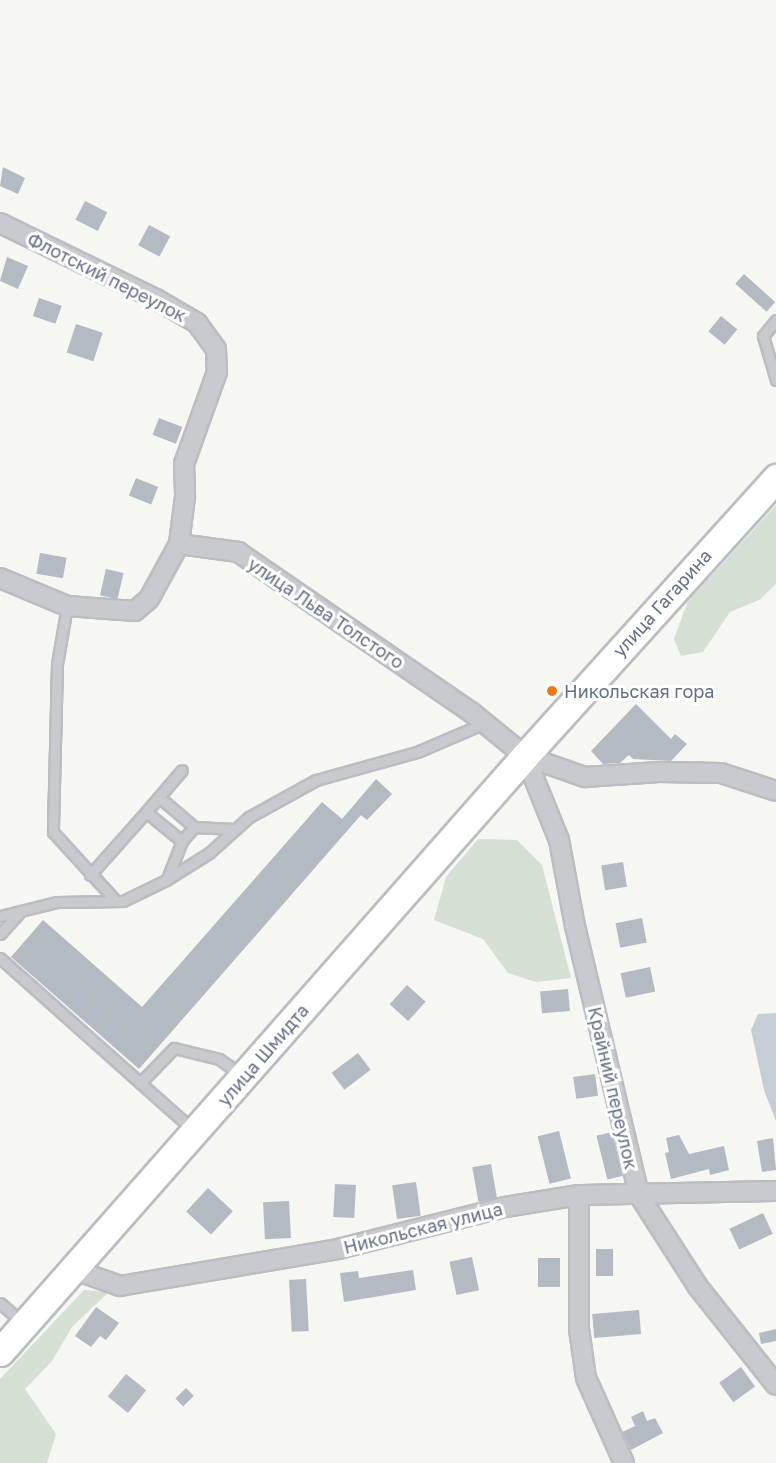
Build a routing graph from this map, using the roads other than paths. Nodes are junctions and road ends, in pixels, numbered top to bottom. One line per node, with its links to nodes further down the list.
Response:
1 (0, 223): 5 (street, Флотский переулок)
2 (776, 320): 3 (lane)
3 (776, 380)
4 (776, 478): 9 (main road, улица Гагарина)
5 (178, 544): 7 (street); 8 (street, улица Льва Толстого)
6 (0, 578): 7 (street)
7 (68, 606): 17 (lane)
8 (485, 723): 9 (street, улица Льва Толстого); 15 (lane)
9 (525, 756): 11 (street); 24 (main road, улица Шмидта); 29 (street, Крайний переулок)
10 (182, 770): 12 (lane)
11 (776, 791)
12 (159, 797): 13 (lane); 14 (lane)
13 (146, 812): 16 (lane); 17 (lane)
14 (194, 827): 15 (lane); 16 (lane)
15 (236, 829): 18 (lane)
16 (182, 841): 18 (lane)
17 (90, 875): 19 (lane)
18 (166, 880): 19 (lane)
19 (116, 901): 20 (lane)
20 (20, 912): 21 (lane); 22 (lane)
21 (0, 916)
22 (0, 934)
23 (0, 958): 25 (lane)
24 (244, 1077): 25 (lane); 26 (main road, улица Шмидта)
25 (140, 1083): 26 (lane)
26 (195, 1132): 30 (main road, улица Шмидта)
27 (776, 1191): 29 (street, Никольская улица)
28 (579, 1195): 29 (street, Никольская улица); 30 (street, Никольская улица); 35 (street)
29 (639, 1195): 34 (street, Крайний переулок)
30 (75, 1270): 32 (main road, улица Шмидта)
31 (0, 1303): 32 (lane)
32 (25, 1325): 33 (main road, улица Шмидта)
33 (0, 1352)
34 (776, 1385)
35 (624, 1463)

